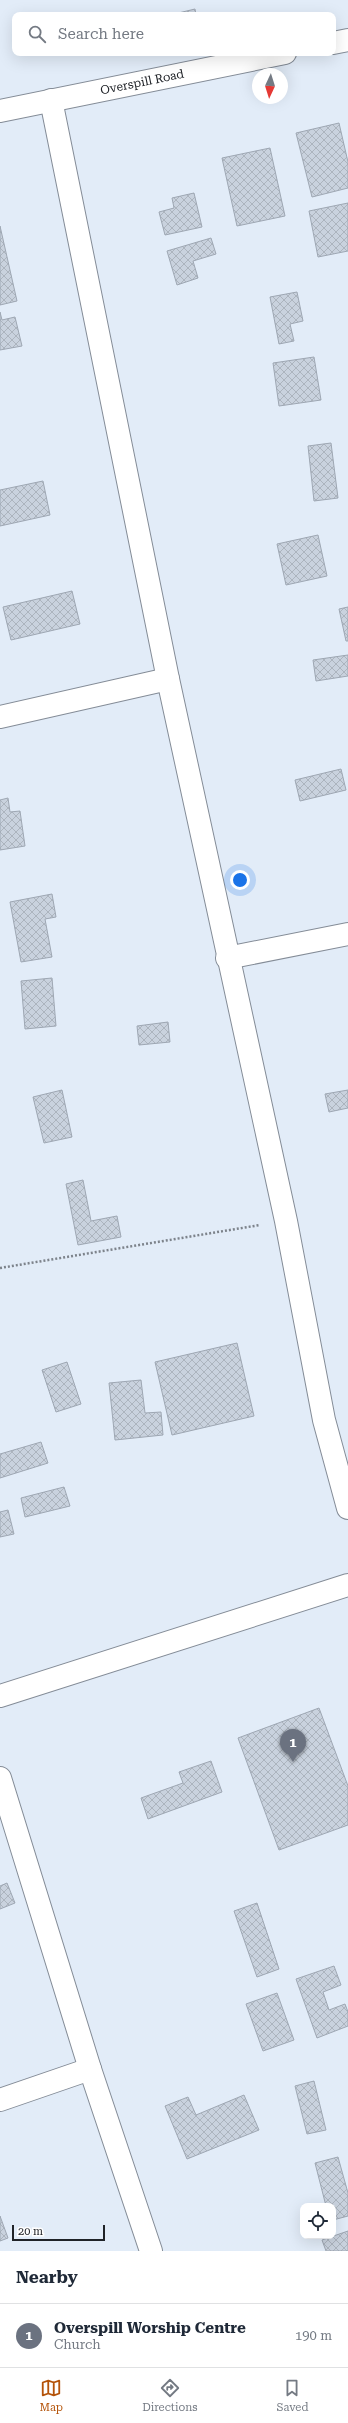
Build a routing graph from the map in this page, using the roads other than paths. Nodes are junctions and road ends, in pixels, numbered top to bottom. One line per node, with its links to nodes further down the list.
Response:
1 (348, 40): 2 (street)
2 (336, 42)
3 (270, 56): 4 (street, Overspill Road)
4 (51, 100): 5 (street, Overspill Road); 6 (street)
5 (0, 111)
6 (168, 679): 7 (street); 9 (street)
7 (0, 717)
8 (348, 934): 9 (street)
9 (227, 958): 10 (street)
10 (348, 1508)
11 (348, 1585): 12 (street)
12 (0, 1696)
13 (0, 1778): 14 (street)
14 (90, 2069): 15 (street); 16 (street)
15 (0, 2100)
16 (151, 2251)

